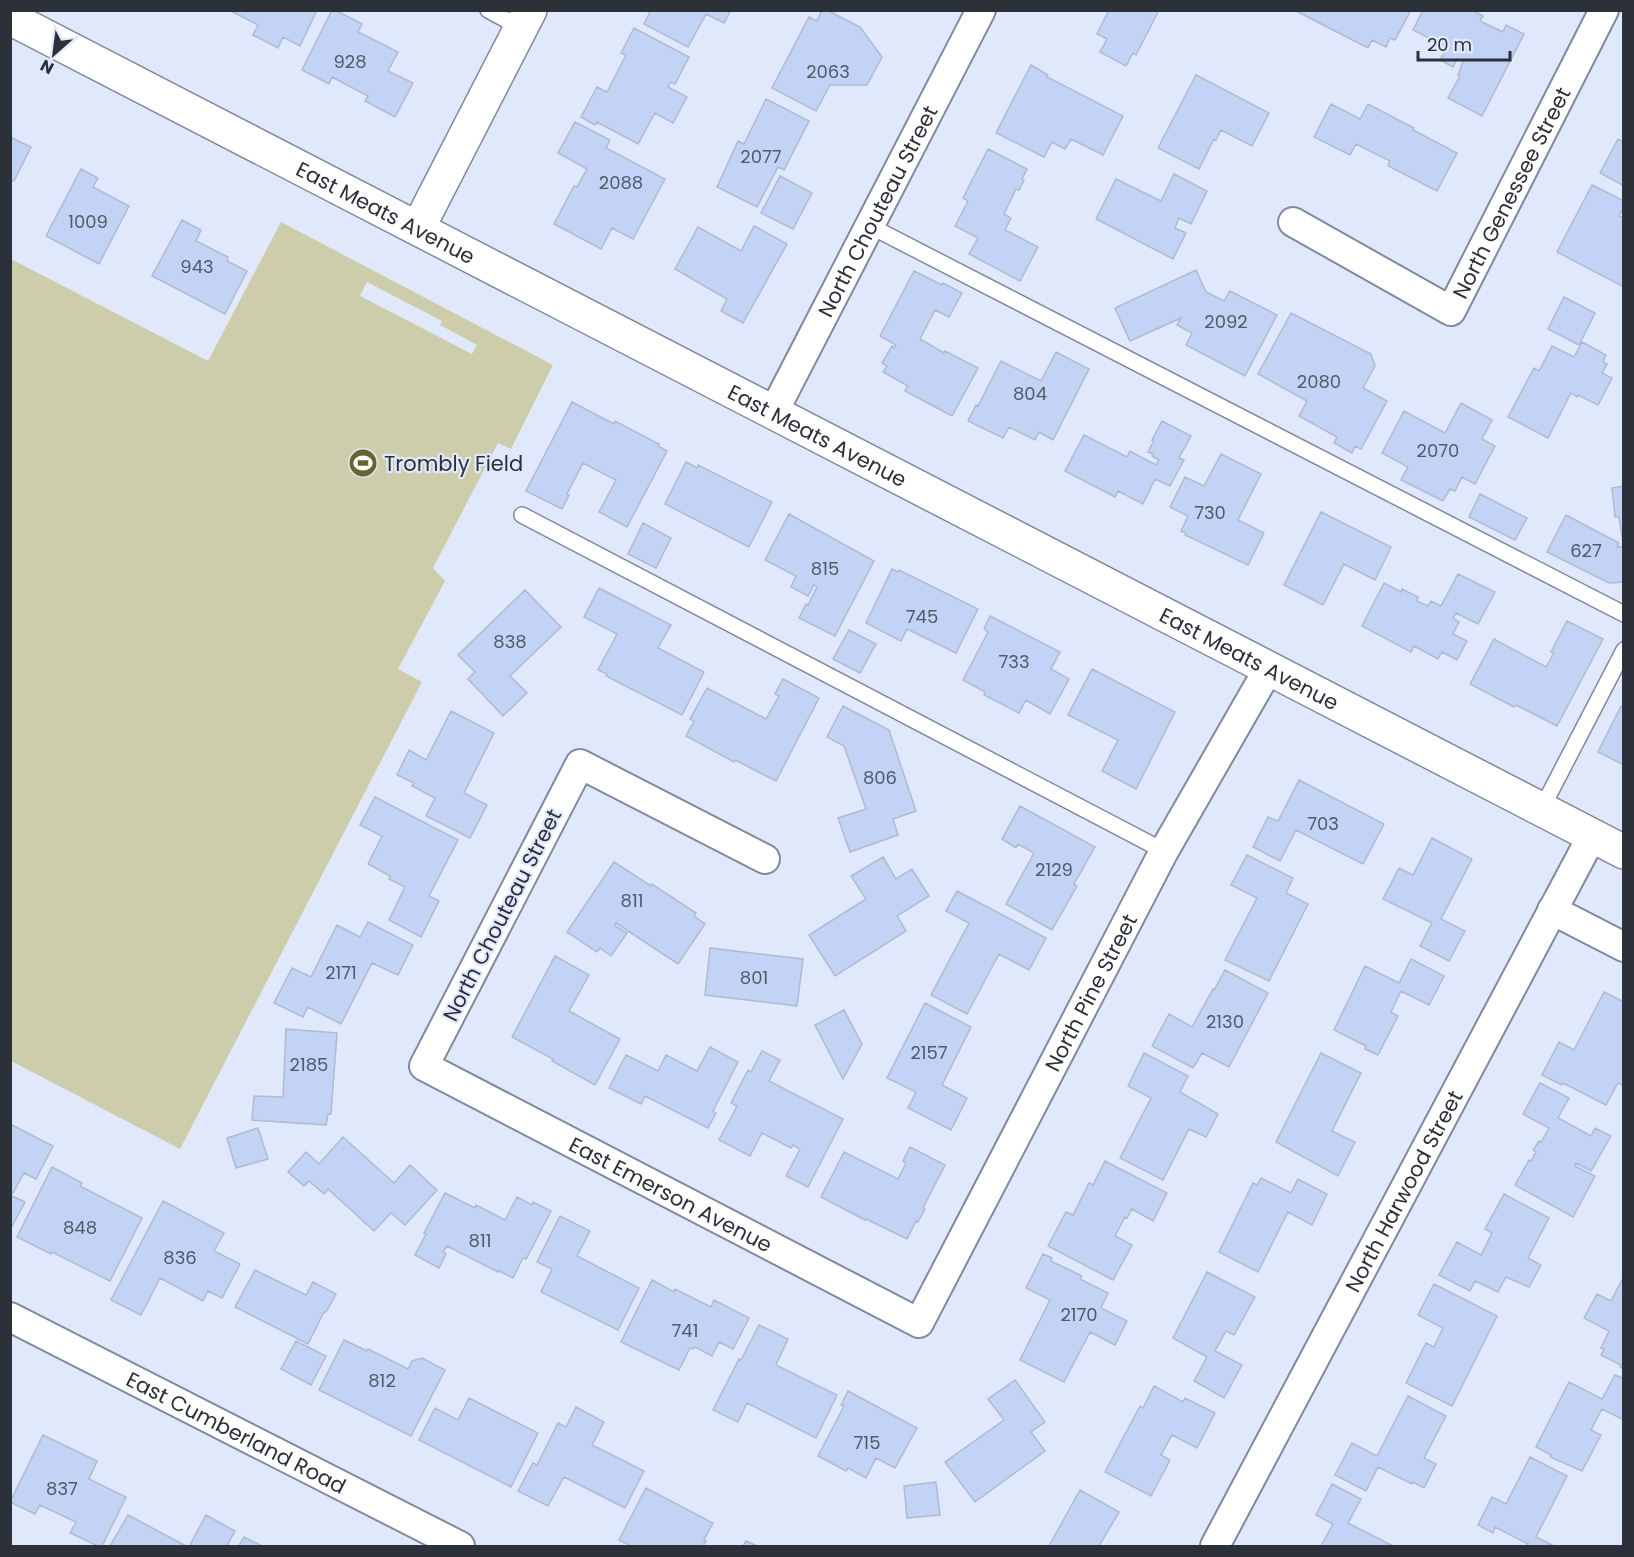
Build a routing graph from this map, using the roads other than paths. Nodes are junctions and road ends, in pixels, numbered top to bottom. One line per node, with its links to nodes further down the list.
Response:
1 (488, 10): 5 (lane)
2 (981, 10): 7 (street, North Chouteau Street)
3 (1604, 10): 6 (street, North Genessee Street)
4 (10, 18): 8 (street, East Meats Avenue)
5 (526, 19): 8 (street)
6 (1293, 222)
7 (870, 226): 9 (street, North Chouteau Street); 11 (lane)
8 (418, 228): 9 (street, East Meats Avenue)
9 (774, 411): 13 (street, East Meats Avenue)
10 (522, 515): 16 (lane)
11 (1623, 614)
12 (1623, 650): 14 (lane)
13 (1269, 668): 14 (street, East Meats Avenue); 16 (street, North Pine Street)
14 (1541, 810): 15 (street, East Meats Avenue)
15 (1592, 836): 17 (street, East Meats Avenue); 19 (street, North Harwood Street)
16 (1164, 851): 23 (street, North Pine Street)
17 (1623, 852)
18 (765, 859): 21 (street, North Chouteau Street)
19 (1552, 910): 20 (street); 25 (street, North Harwood Street)
20 (1623, 947)
21 (424, 1066): 23 (street, East Emerson Avenue)
22 (10, 1317): 24 (street, East Cumberland Road)
23 (919, 1323)
24 (460, 1546)
25 (1215, 1546)

